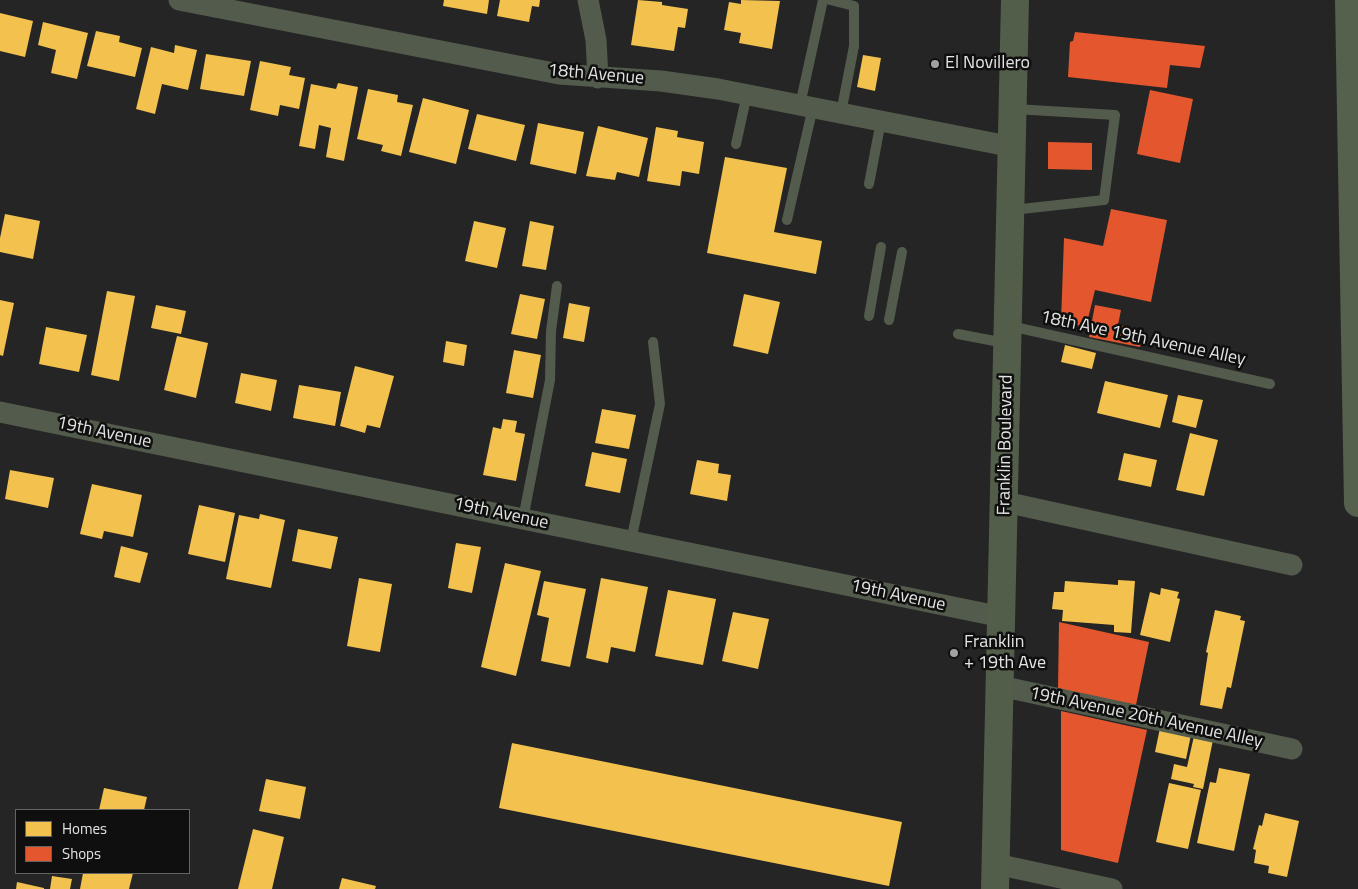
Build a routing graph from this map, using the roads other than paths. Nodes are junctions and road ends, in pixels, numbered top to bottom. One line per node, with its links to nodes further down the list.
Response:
1 (179, 0): 7 (street, 18th Avenue)
2 (588, 0): 7 (street)
3 (823, 0): 9 (lane)
4 (830, 0): 11 (lane)
5 (1015, 0): 10 (main road, Franklin Boulevard)
6 (1348, 0): 29 (highway)
7 (598, 78): 8 (street, 18th Avenue)
8 (747, 94): 9 (street, 18th Avenue); 13 (lane)
9 (806, 106): 11 (street, 18th Avenue); 17 (lane)
10 (1014, 108): 14 (main road, Franklin Boulevard); 16 (lane)
11 (841, 113): 12 (street, 18th Avenue)
12 (881, 121): 14 (street, 18th Avenue); 15 (lane)
13 (736, 144)
14 (1013, 147): 16 (main road, Franklin Boulevard)
15 (869, 184)
16 (1012, 210): 24 (main road, Franklin Boulevard)
17 (787, 220)
18 (881, 247): 21 (lane)
19 (902, 252): 22 (lane)
20 (557, 286): 30 (lane)
21 (869, 316)
22 (889, 320)
23 (958, 334): 24 (lane, 18th Ave 19th Avenue Alley)
24 (1009, 335): 26 (lane, 18th Ave 19th Avenue Alley); 28 (main road, Franklin Boulevard)
25 (653, 342): 31 (lane)
26 (1270, 384)
27 (0, 412): 30 (street, 19th Avenue)
28 (1005, 502): 32 (street); 33 (main road, Franklin Boulevard)
29 (1358, 503)
30 (523, 519): 31 (street, 19th Avenue)
31 (631, 541): 33 (street, 19th Avenue)
32 (1292, 565)
33 (1002, 617): 34 (main road, Franklin Boulevard)
34 (1000, 686): 35 (street, 19th Avenue 20th Avenue Alley); 36 (main road, Franklin Boulevard)
35 (1292, 750)
36 (996, 877): 37 (street)
37 (1112, 889)

